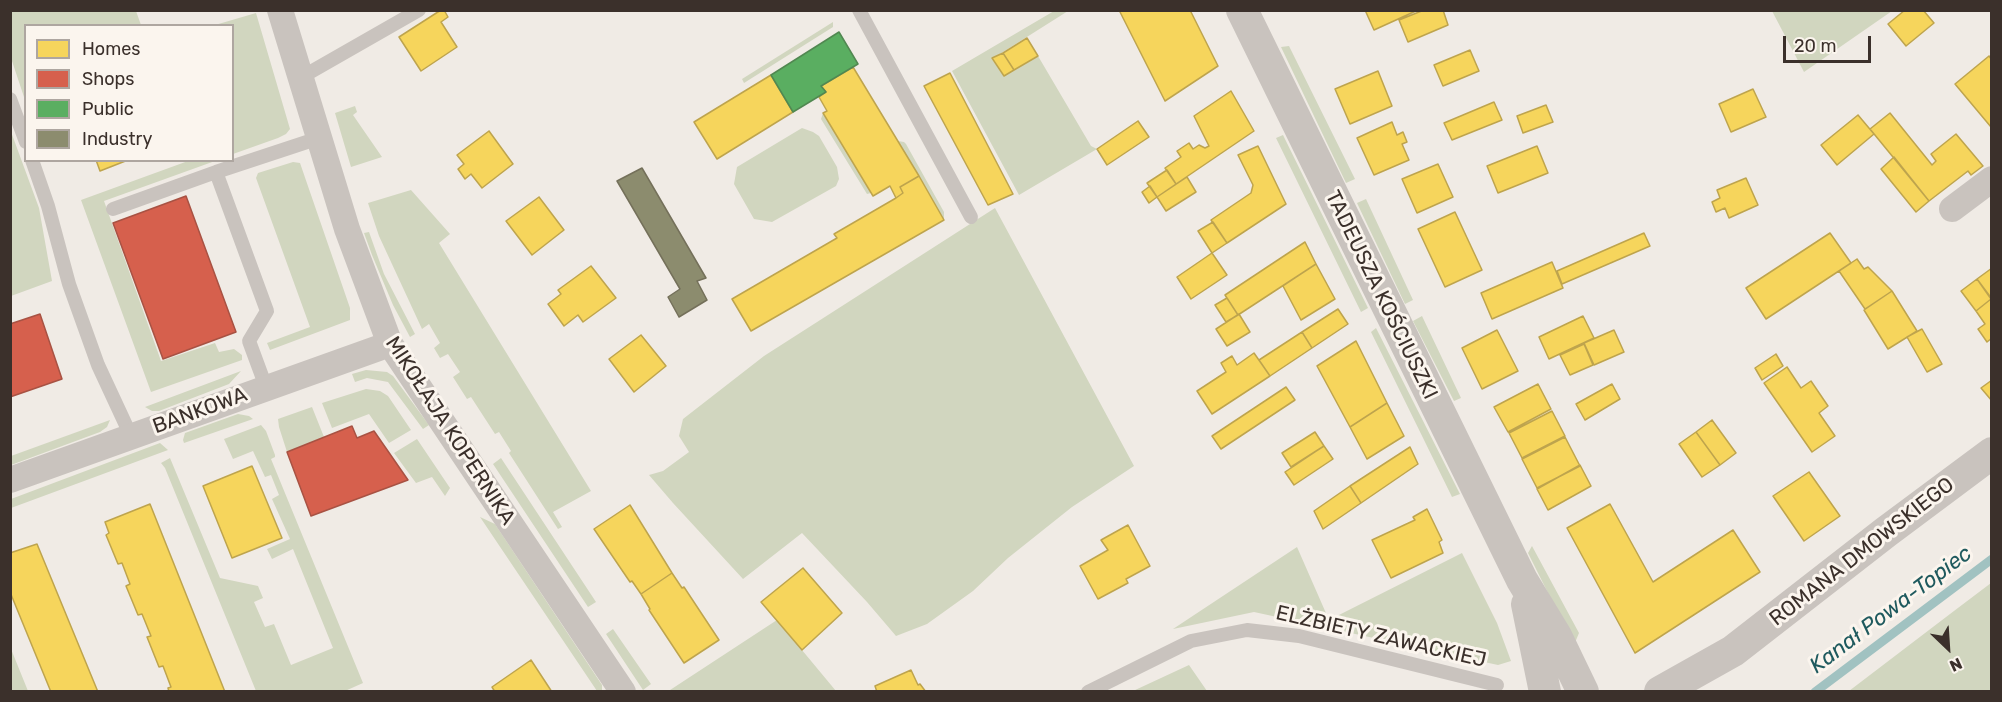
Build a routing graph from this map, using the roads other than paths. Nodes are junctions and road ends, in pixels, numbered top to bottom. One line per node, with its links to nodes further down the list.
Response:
1 (280, 10): 5 (street, MIKOŁAJA KOPERNIKA)
2 (419, 10): 5 (lane)
3 (859, 10): 14 (lane)
4 (1242, 10): 20 (street, TADEUSZA KOŚCIUSZKI)
5 (300, 78): 8 (street, MIKOŁAJA KOPERNIKA)
6 (10, 99): 7 (lane)
7 (24, 136)
8 (319, 138): 10 (lane); 15 (street, MIKOŁAJA KOPERNIKA)
9 (33, 162): 17 (lane)
10 (216, 172): 12 (lane); 16 (lane)
11 (1992, 179): 13 (street)
12 (113, 209)
13 (1953, 209)
14 (971, 217)
15 (390, 344): 16 (street, BANKOWA); 23 (street, MIKOŁAJA KOPERNIKA)
16 (266, 387): 17 (street, BANKOWA)
17 (131, 436): 19 (street, BANKOWA)
18 (1992, 453): 21 (street, ROMANA DMOWSKIEGO)
19 (10, 480)
20 (1522, 580): 25 (street, TADEUSZA KOŚCIUSZKI); 26 (street, TADEUSZA KOŚCIUSZKI)
21 (1733, 651): 27 (street, ROMANA DMOWSKIEGO); 28 (street, ROMANA DMOWSKIEGO)
22 (1497, 685): 24 (lane, ELŻBIETY ZAWACKIEJ)
23 (623, 692)
24 (1088, 692)
25 (1545, 692)
26 (1583, 692)
27 (1660, 692)
28 (1698, 692)

